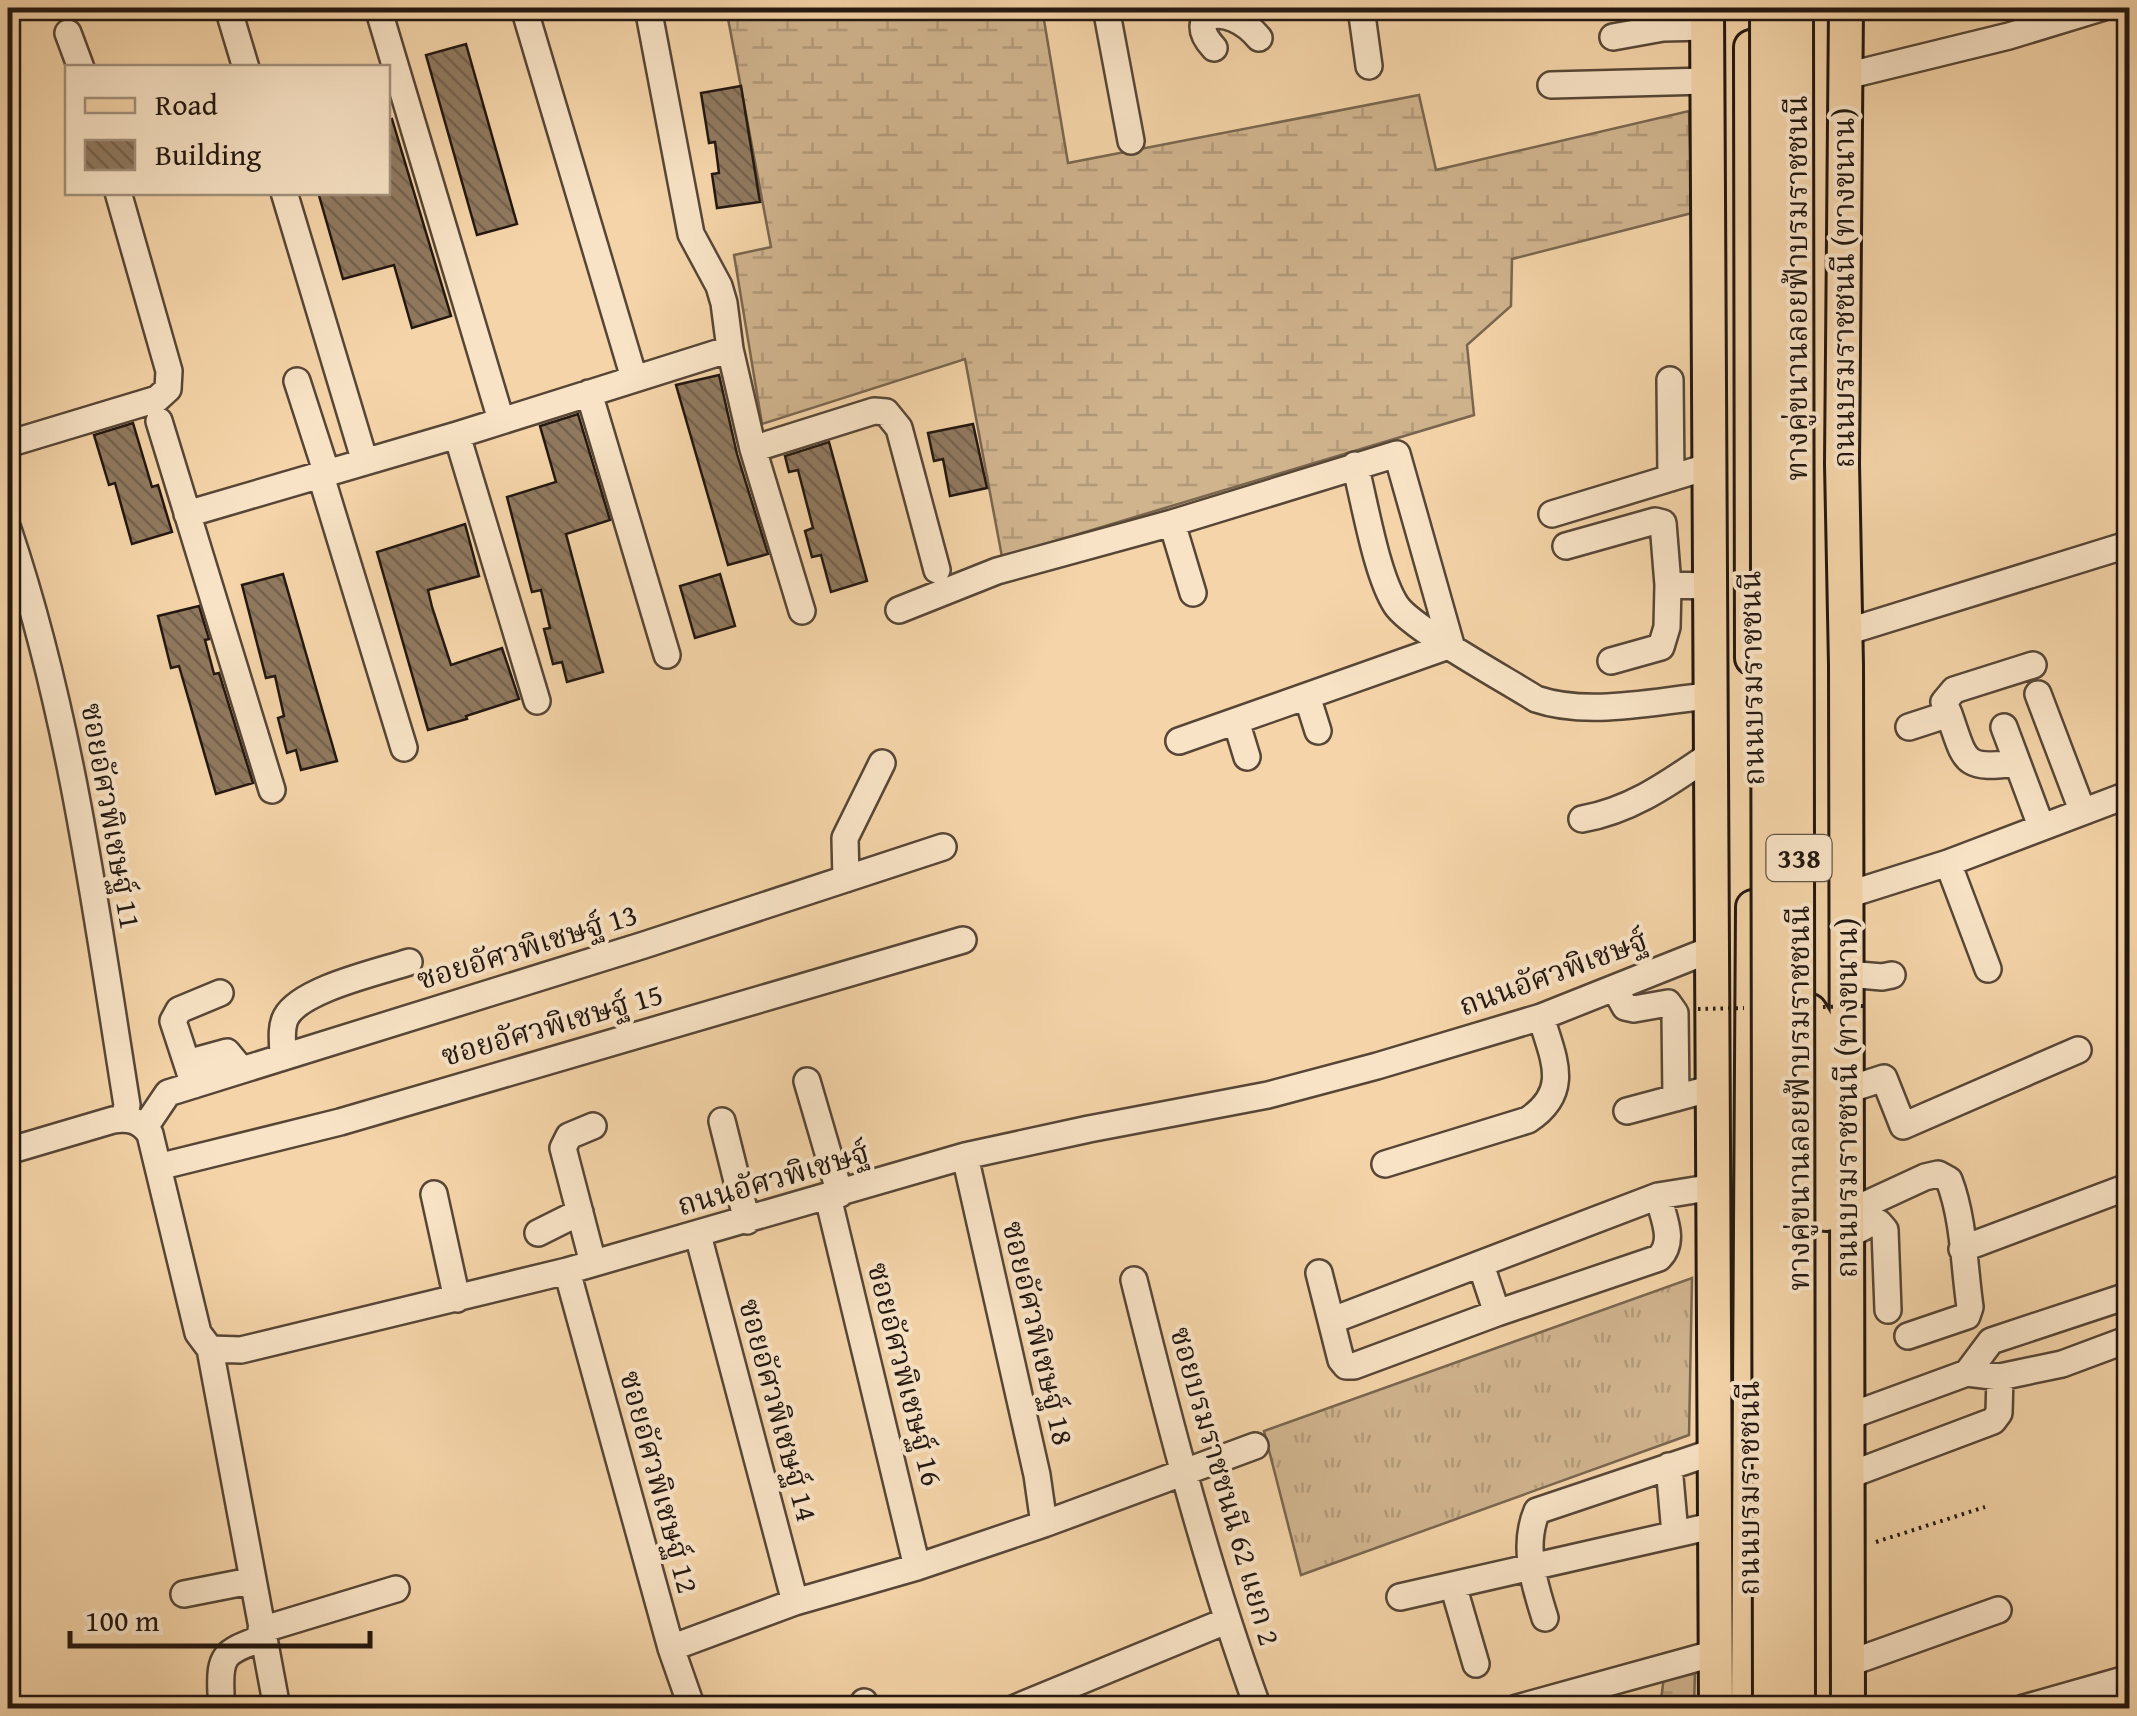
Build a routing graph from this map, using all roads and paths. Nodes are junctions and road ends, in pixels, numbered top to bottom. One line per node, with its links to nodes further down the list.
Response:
1 (228, 8): 21 (street)
2 (378, 8): 35 (street)
3 (524, 8): 30 (street)
4 (648, 8): 29 (street)
5 (1106, 8): 26 (street)
6 (1218, 8): 18 (street); 19 (street)
7 (1361, 8): 22 (street)
8 (1751, 8): 99 (main road, ถนนบรมราชชนนี / 338)
9 (1767, 8): 178 (main road, ทางคู่ขนานลอยฟ้าบรมราชชนนี / 338, bridge)
10 (1796, 8): 179 (main road, ทางคู่ขนานลอยฟ้าบรมราชชนนี / 338, bridge)
11 (1846, 8): 23 (main road, ถนนบรมราชชนนี (ทางขนาน) / 338)
12 (2101, 8): 23 (street)
13 (1818, 16): 61 (main road); 95 (main road, ถนนบรมราชชนนี / 338)
14 (1661, 18): 15 (street); 17 (street)
15 (1717, 20): 24 (main road); 48 (main road)
16 (68, 33): 20 (street)
17 (1613, 36)
18 (1259, 38)
19 (1214, 48)
20 (80, 65)
21 (245, 65)
22 (1370, 66)
23 (1846, 76): 57 (main road, ถนนบรมราชชนนี (ทางขนาน) / 338)
24 (1707, 81): 25 (street); 41 (main road)
25 (1551, 85)
26 (1130, 141)
27 (119, 195): 37 (street)
28 (285, 195): 39 (street)
29 (730, 348): 30 (street); 38 (street)
30 (634, 378): 33 (street)
31 (1670, 380): 43 (street)
32 (297, 381): 42 (street)
33 (589, 393): 35 (street); 59 (street)
34 (159, 420): 44 (street)
35 (501, 420): 36 (street)
36 (457, 435): 39 (street); 66 (street)
37 (8, 444)
38 (753, 448): 51 (street); 56 (street)
39 (365, 462): 42 (street)
40 (1355, 465): 46 (street); 58 (street); 58 (street)
41 (1706, 467): 43 (street); 48 (main road)
42 (324, 475): 44 (street); 73 (street)
43 (1671, 478): 45 (street)
44 (187, 514): 78 (street)
45 (1552, 514)
46 (1172, 523): 54 (street); 55 (street)
47 (8, 529): 107 (street, ซอยอัศวพิเชษฐ์ 11)
48 (1708, 543): 53 (main road)
49 (2130, 544): 57 (street)
50 (1566, 546): 52 (street)
51 (937, 570)
52 (1668, 585): 53 (street); 60 (street)
53 (1708, 586): 65 (main road)
54 (1193, 592)
55 (899, 610)
56 (802, 612)
57 (1846, 632): 61 (main road, ถนนบรมราชชนนี (ทางขนาน) / 338)
58 (1451, 645): 64 (street); 65 (street)
59 (667, 654)
60 (1611, 661)
61 (1846, 665): 86 (main road, ถนนบรมราชชนนี (ทางขนาน) / 338)
62 (2033, 665): 67 (street)
63 (2038, 694): 80 (street)
64 (1307, 696): 68 (street); 71 (street)
65 (1709, 696): 74 (main road)
66 (537, 701)
67 (1949, 714): 69 (street); 77 (street)
68 (1236, 721): 72 (street); 75 (street)
69 (1909, 727)
70 (2004, 727): 77 (street)
71 (1318, 731)
72 (1179, 741)
73 (404, 748)
74 (1710, 755): 81 (street); 88 (main road)
75 (1247, 757)
76 (882, 763): 85 (street)
77 (2016, 763): 82 (street)
78 (272, 790)
79 (2130, 794): 80 (street)
80 (2082, 810): 82 (street)
81 (1582, 819)
82 (2041, 826): 84 (street)
83 (943, 847): 85 (street, ซอยอัศวพิเชษฐ์ 13)
84 (1948, 863): 86 (street); 90 (street)
85 (846, 879): 98 (street, ซอยอัศวพิเชษฐ์ 13)
86 (1847, 895): 91 (main road, ถนนบรมราชชนนี (ทางขนาน) / 338)
87 (963, 940): 112 (street, ซอยอัศวพิเชษฐ์ 15)
88 (1712, 949): 93 (street, ถนนอัศวพิเชษฐ์); 102 (main road)
89 (409, 962): 98 (street)
90 (1988, 969)
91 (1847, 974): 92 (street); 103 (main road, ถนนบรมราชชนนี (ทางขนาน) / 338)
92 (1892, 975)
93 (1614, 988): 96 (street, ถนนอัศวพิเชษฐ์); 104 (street)
94 (220, 993): 100 (street)
95 (1810, 1011): 160 (main road); 180 (main road, ถนนบรมราชชนนี / 338)
96 (1541, 1016): 110 (street, ถนนอัศวพิเชษฐ์); 111 (street)
97 (2078, 1050): 103 (street)
98 (283, 1057): 100 (street, ซอยอัศวพิเชษฐ์ 13)
99 (1750, 1063): 130 (main road); 177 (main road, ถนนบรมราชชนนี / 338)
100 (190, 1074): 107 (street, ซอยอัศวพิเชษฐ์ 13)
101 (806, 1081): 116 (street, ซอยอัศวพิเชษฐ์ 16)
102 (1714, 1088): 104 (street); 113 (main road)
103 (1847, 1090): 120 (main road, ถนนบรมราชชนนี (ทางขนาน) / 338)
104 (1676, 1098): 105 (street)
105 (1628, 1111)
106 (722, 1121): 119 (street)
107 (134, 1123): 109 (street); 112 (street)
108 (593, 1126): 118 (street)
109 (8, 1151)
110 (965, 1156): 116 (street, ถนนอัศวพิเชษฐ์); 147 (street, ซอยอัศวพิเชษฐ์ 18)
111 (1385, 1164)
112 (158, 1167): 137 (street)
113 (1714, 1186): 117 (street); 130 (main road)
114 (2130, 1186): 123 (street)
115 (434, 1194): 131 (street)
116 (834, 1195): 119 (street, ถนนอัศวพิเชษฐ์); 151 (street, ซอยอัศวพิเชษฐ์ 16)
117 (1658, 1196): 125 (street); 133 (street)
118 (580, 1212): 121 (street); 124 (street)
119 (748, 1220): 122 (street, ถนนอัศวพิเชษฐ์)
120 (1847, 1225): 123 (street); 132 (street); 140 (main road, ถนนบรมราชชนนี (ทางขนาน) / 338)
121 (538, 1232)
122 (698, 1235): 124 (street, ถนนอัศวพิเชษฐ์); 158 (street, ซอยอัศวพิเชษฐ์ 14)
123 (1962, 1249): 135 (street)
124 (594, 1263): 126 (street, ถนนอัศวพิเชษฐ์)
125 (1481, 1264): 133 (street); 134 (street)
126 (567, 1271): 131 (street, ถนนอัศวพิเชษฐ์); 164 (street, ซอยอัศวพิเชษฐ์ 12)
127 (1320, 1273): 134 (street)
128 (1134, 1280): 144 (street, ซอยบรมราชชนนี 62 แยก 2)
129 (2130, 1295): 138 (street)
130 (1716, 1297): 142 (main road)
131 (457, 1300): 137 (street, ถนนอัศวพิเชษฐ์)
132 (1888, 1310)
133 (1496, 1314): 134 (street)
134 (1333, 1320)
135 (1908, 1336)
136 (2121, 1342): 139 (street)
137 (210, 1348): 153 (street)
138 (1967, 1373): 139 (street); 140 (street)
139 (2000, 1377): 145 (street)
140 (1846, 1417): 145 (main road, ถนนบรมราชชนนี (ทางขนาน) / 338)
141 (1255, 1446): 144 (street)
142 (1716, 1451): 143 (street); 148 (main road)
143 (1669, 1466): 149 (street); 152 (street)
144 (1182, 1474): 147 (street); 162 (street, ซอยบรมราชชนนี 62 แยก 2)
145 (1847, 1476): 150 (main road, ถนนบรมราชชนนี (ทางขนาน) / 338)
146 (1984, 1508): 150 (path)
147 (1044, 1524): 151 (street)
148 (1716, 1525): 149 (street); 165 (main road)
149 (1675, 1534): 152 (street)
150 (1847, 1550): 160 (main road, ถนนบรมราชชนนี (ทางขนาน) / 338)
151 (918, 1568): 158 (street)
152 (1530, 1568): 154 (street); 161 (street)
153 (250, 1581): 156 (street); 163 (street)
154 (1453, 1585): 157 (street); 166 (street)
155 (396, 1589): 163 (street)
156 (184, 1594)
157 (1400, 1597)
158 (795, 1602): 164 (street)
159 (1998, 1610): 167 (street)
160 (1847, 1611): 167 (main road, ถนนบรมราชชนนี (ทางขนาน) / 338)
161 (1544, 1618)
162 (1226, 1622): 173 (street); 174 (street, ซอยบรมราชชนนี 62 แยก 2)
163 (261, 1634): 169 (street); 171 (street)
164 (670, 1648): 172 (street, ซอยอัศวพิเชษฐ์ 12)
165 (1716, 1652): 175 (street); 176 (main road)
166 (1476, 1664)
167 (1848, 1664): 181 (main road, ถนนบรมราชชนนี (ทางขนาน) / 338)
168 (2130, 1678): 182 (street)
169 (222, 1694)
170 (2130, 1704): 183 (street)
171 (276, 1708)
172 (692, 1708)
173 (1015, 1708)
174 (1258, 1708)
175 (1517, 1708)
176 (1716, 1708)
177 (1748, 1708)
178 (1770, 1708)
179 (1798, 1708)
180 (1808, 1708)
181 (1848, 1708)
182 (2024, 1708)
183 (2116, 1708)

